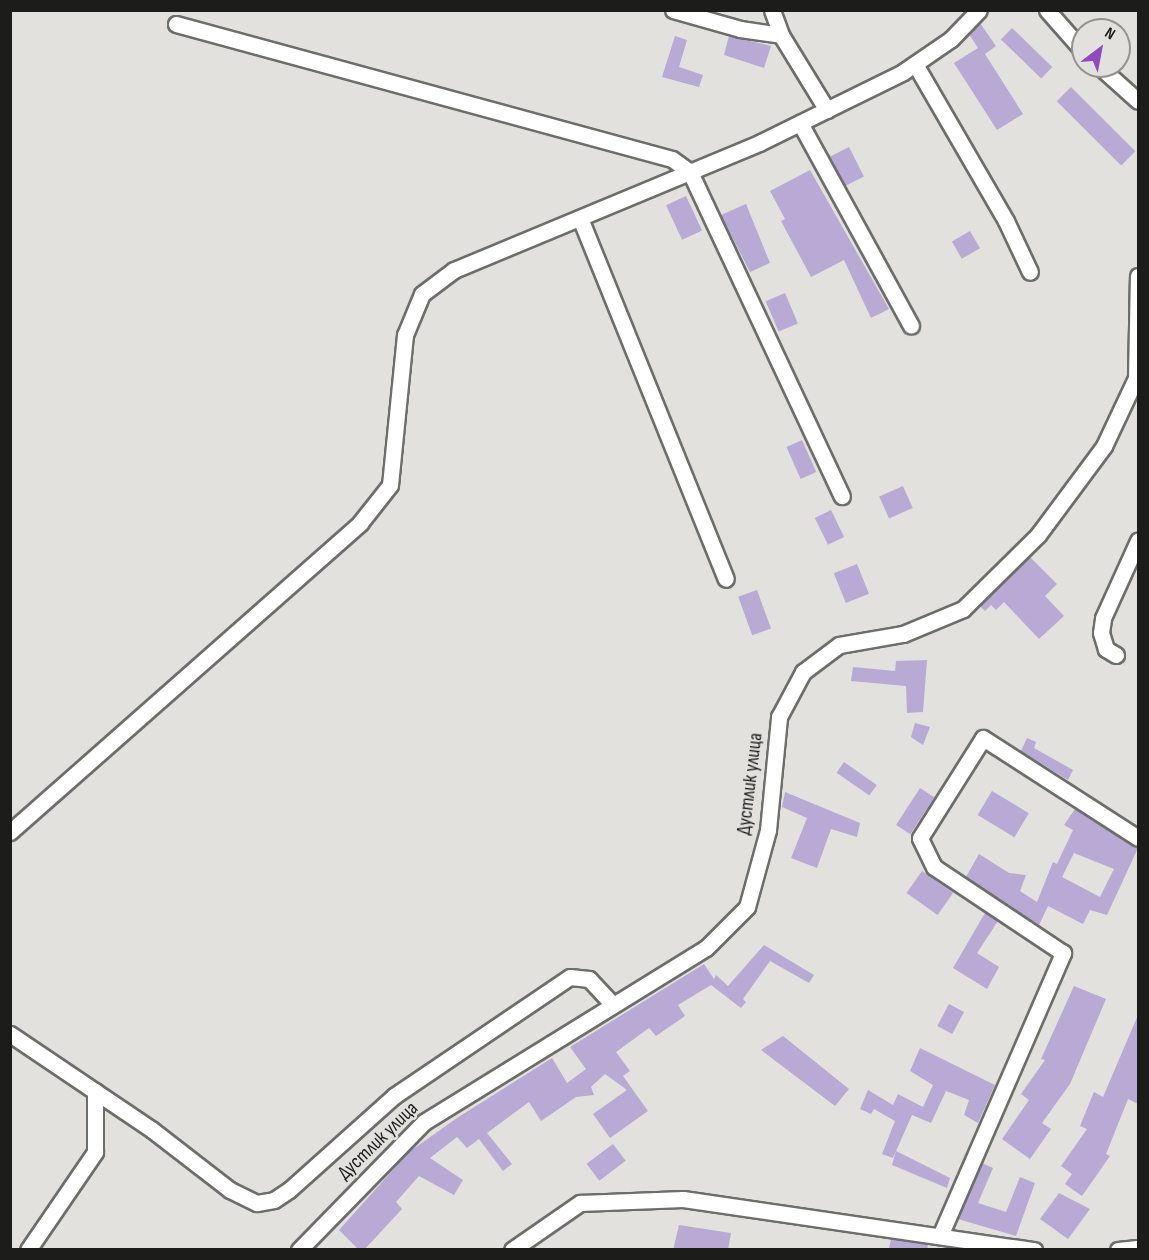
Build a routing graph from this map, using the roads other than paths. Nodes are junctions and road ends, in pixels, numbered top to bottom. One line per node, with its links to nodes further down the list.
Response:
1 (673, 10): 6 (street)
2 (772, 10): 6 (street)
3 (979, 10): 8 (street)
4 (1047, 10): 7 (street)
5 (176, 24): 13 (street)
6 (781, 35): 11 (street)
7 (1071, 37)
8 (915, 64): 11 (street); 15 (street)
9 (1112, 78): 10 (street)
10 (1138, 101)
11 (827, 110): 12 (street)
12 (800, 123): 13 (street); 18 (street)
13 (690, 172): 14 (street); 19 (street)
14 (580, 218): 21 (street); 23 (street)
15 (1030, 272)
16 (1138, 276): 17 (street, Дустлик улица)
17 (1138, 318): 25 (street, Дустлик улица)
18 (911, 326)
19 (843, 496)
20 (1138, 541): 22 (street)
21 (726, 579)
22 (1116, 655)
23 (10, 832)
24 (1138, 838): 28 (street)
25 (613, 1005): 27 (street); 31 (street, Дустлик улица)
26 (10, 1034): 27 (street)
27 (95, 1091): 30 (street)
28 (940, 1236): 32 (street); 33 (street)
29 (1137, 1248): 34 (street)
30 (28, 1250)
31 (299, 1250)
32 (512, 1250)
33 (1034, 1250)
34 (1118, 1250)

